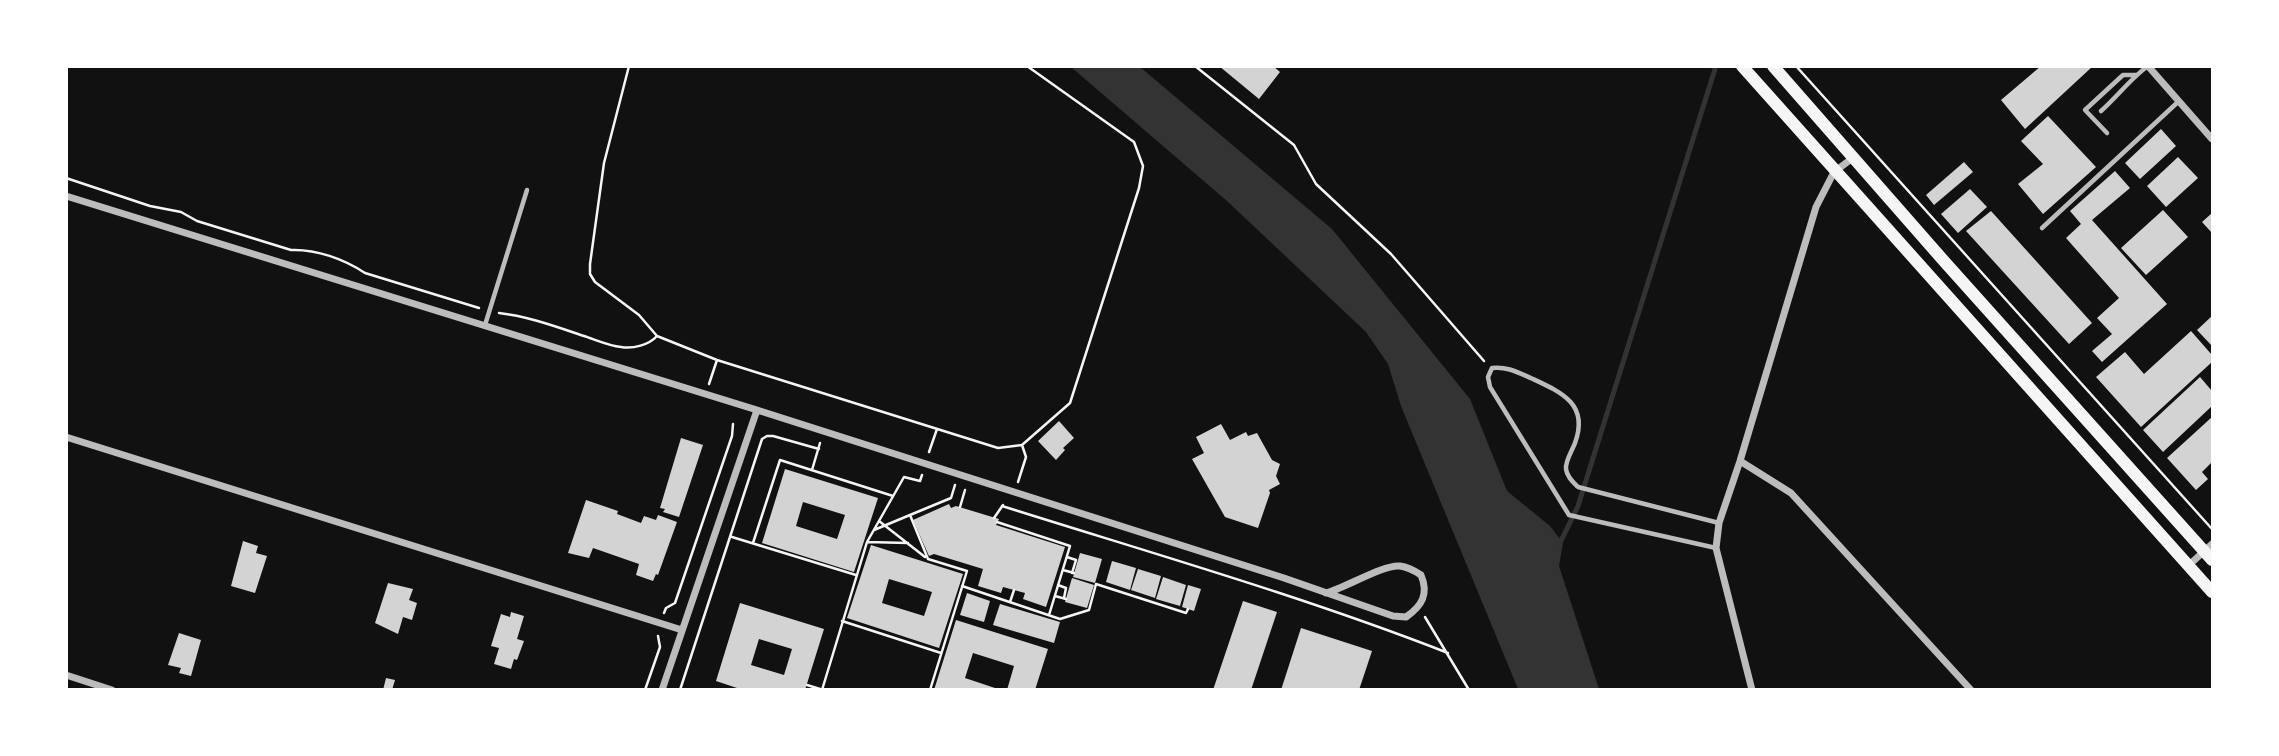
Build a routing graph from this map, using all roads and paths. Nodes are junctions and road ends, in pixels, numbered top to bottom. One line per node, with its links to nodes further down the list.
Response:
1 (629, 66): 21 (path)
2 (1027, 66): 28 (path)
3 (1195, 66): 22 (path)
4 (1742, 66): 14 (main road)
5 (1773, 66): 13 (main road)
6 (1796, 66): 45 (path)
7 (2148, 66): 8 (lane); 9 (street)
8 (2136, 75): 10 (lane); 11 (lane)
9 (2179, 101): 12 (street); 18 (lane)
10 (2101, 111)
11 (2107, 133)
12 (2213, 139)
13 (1854, 157): 14 (street); 52 (main road)
14 (1834, 172): 30 (street); 56 (main road)
15 (66, 178): 19 (path)
16 (527, 190): 19 (lane)
17 (66, 196): 20 (street)
18 (2042, 228)
19 (489, 311): 20 (lane); 21 (path)
20 (485, 326): 23 (street)
21 (657, 336): 25 (path)
22 (1492, 368): 43 (lane); 51 (lane)
23 (757, 410): 26 (street); 80 (street)
24 (733, 424): 79 (path)
25 (937, 429): 28 (path); 31 (path)
26 (824, 432): 29 (path); 31 (street)
27 (66, 437): 79 (street)
28 (1022, 446): 35 (path)
29 (819, 449): 32 (path); 47 (path)
30 (1740, 461): 43 (street); 93 (street)
31 (925, 465): 33 (street); 36 (path)
32 (812, 470): 36 (path); 49 (path)
33 (958, 475): 34 (street); 39 (path)
34 (969, 478): 35 (street); 38 (path)
35 (1014, 493): 37 (path); 65 (street)
36 (893, 496): 41 (path)
37 (1002, 506): 40 (path); 82 (path)
38 (960, 507)
39 (910, 515): 44 (path); 54 (path)
40 (994, 518)
41 (878, 521): 44 (path); 46 (path)
42 (997, 523): 53 (path)
43 (1719, 523): 51 (street)
44 (885, 526): 46 (path); 50 (path)
45 (2213, 529)
46 (873, 531): 48 (path)
47 (731, 537): 49 (path); 89 (path)
48 (866, 542): 50 (path); 59 (path)
49 (753, 543): 59 (path)
50 (908, 543): 54 (path)
51 (1716, 548): 92 (street)
52 (2210, 551): 56 (street)
53 (1067, 557): 57 (path); 57 (path)
54 (928, 559): 58 (path)
55 (969, 565): 58 (path)
56 (2188, 566): 64 (main road)
57 (1063, 570): 60 (path)
58 (967, 571): 61 (path)
59 (856, 575): 78 (path)
60 (1058, 585): 67 (path); 67 (path)
61 (962, 586): 62 (path); 81 (path)
62 (972, 589): 66 (path); 69 (path)
63 (1014, 590): 70 (path)
64 (2213, 592)
65 (1326, 593): 74 (street); 74 (street)
66 (970, 594)
67 (1055, 596): 77 (path)
68 (1152, 597): 71 (path)
69 (1005, 600): 70 (path); 72 (path)
70 (1010, 602): 77 (path)
71 (1151, 603): 76 (path); 77 (path)
72 (1004, 605)
73 (1177, 606): 76 (path)
74 (1419, 608): 82 (path)
75 (1188, 609): 76 (path)
76 (1176, 611)
77 (1049, 615)
78 (842, 621): 81 (path); 85 (path)
79 (661, 623): 80 (street); 87 (path)
80 (682, 630): 88 (street)
81 (942, 653): 90 (path)
82 (1448, 653): 91 (path)
83 (66, 675): 86 (street)
84 (807, 685): 85 (path)
85 (821, 689)
86 (112, 690)
87 (645, 690)
88 (662, 690)
89 (680, 690)
90 (930, 690)
91 (1469, 690)
92 (1752, 690)
93 (1970, 690)

